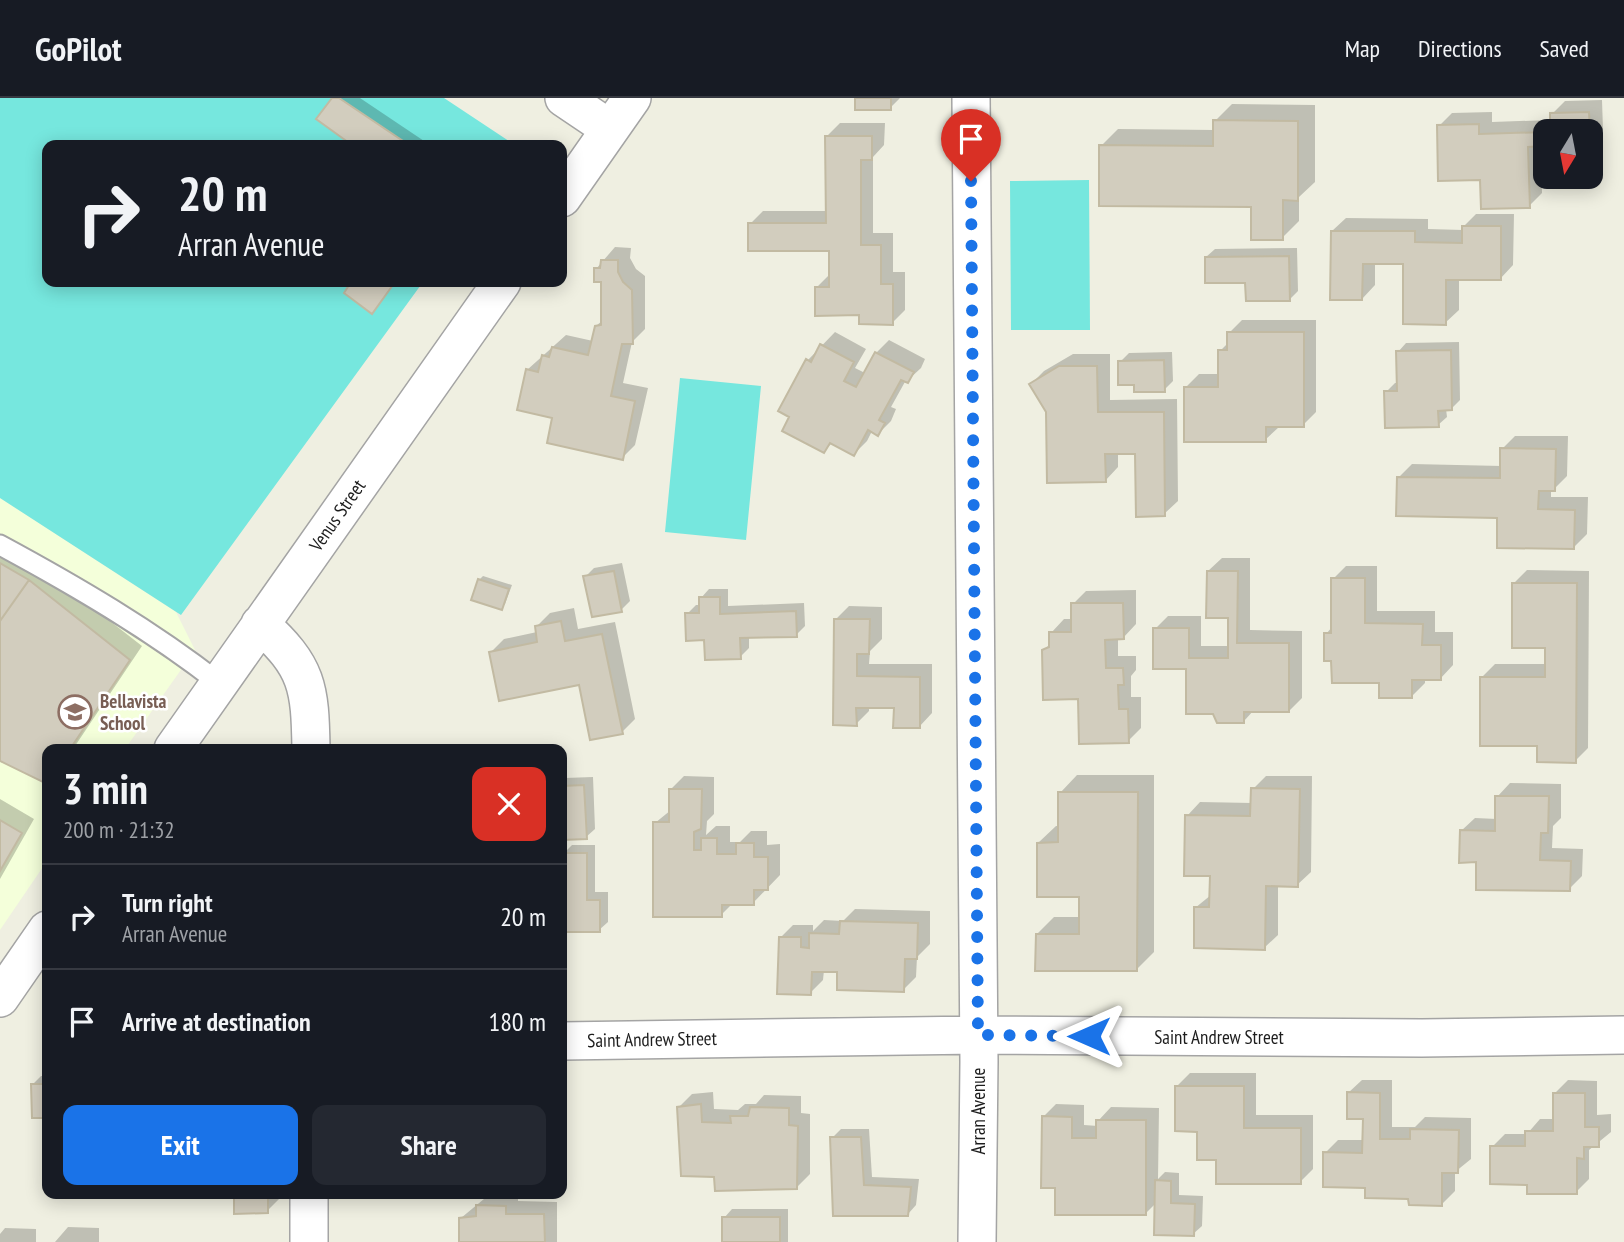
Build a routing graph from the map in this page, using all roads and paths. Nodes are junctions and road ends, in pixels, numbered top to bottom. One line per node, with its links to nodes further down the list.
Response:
1 (564, 98): 4 (street)
2 (632, 98): 4 (street)
3 (971, 98): 14 (street, Arran Avenue)
4 (610, 129): 5 (street)
5 (567, 191)
6 (498, 287): 8 (street, Venus Street)
7 (0, 545): 9 (lane)
8 (260, 624): 9 (street, Venus Street); 11 (street)
9 (219, 683): 10 (street, Venus Street)
10 (176, 744)
11 (311, 744)
12 (42, 937): 13 (street)
13 (0, 998)
14 (978, 1035): 15 (street, Saint Andrew Street); 16 (street, Saint Andrew Street); 19 (street, Arran Avenue)
15 (1624, 1035)
16 (567, 1041)
17 (309, 1199): 18 (street)
18 (309, 1242)
19 (977, 1242)

